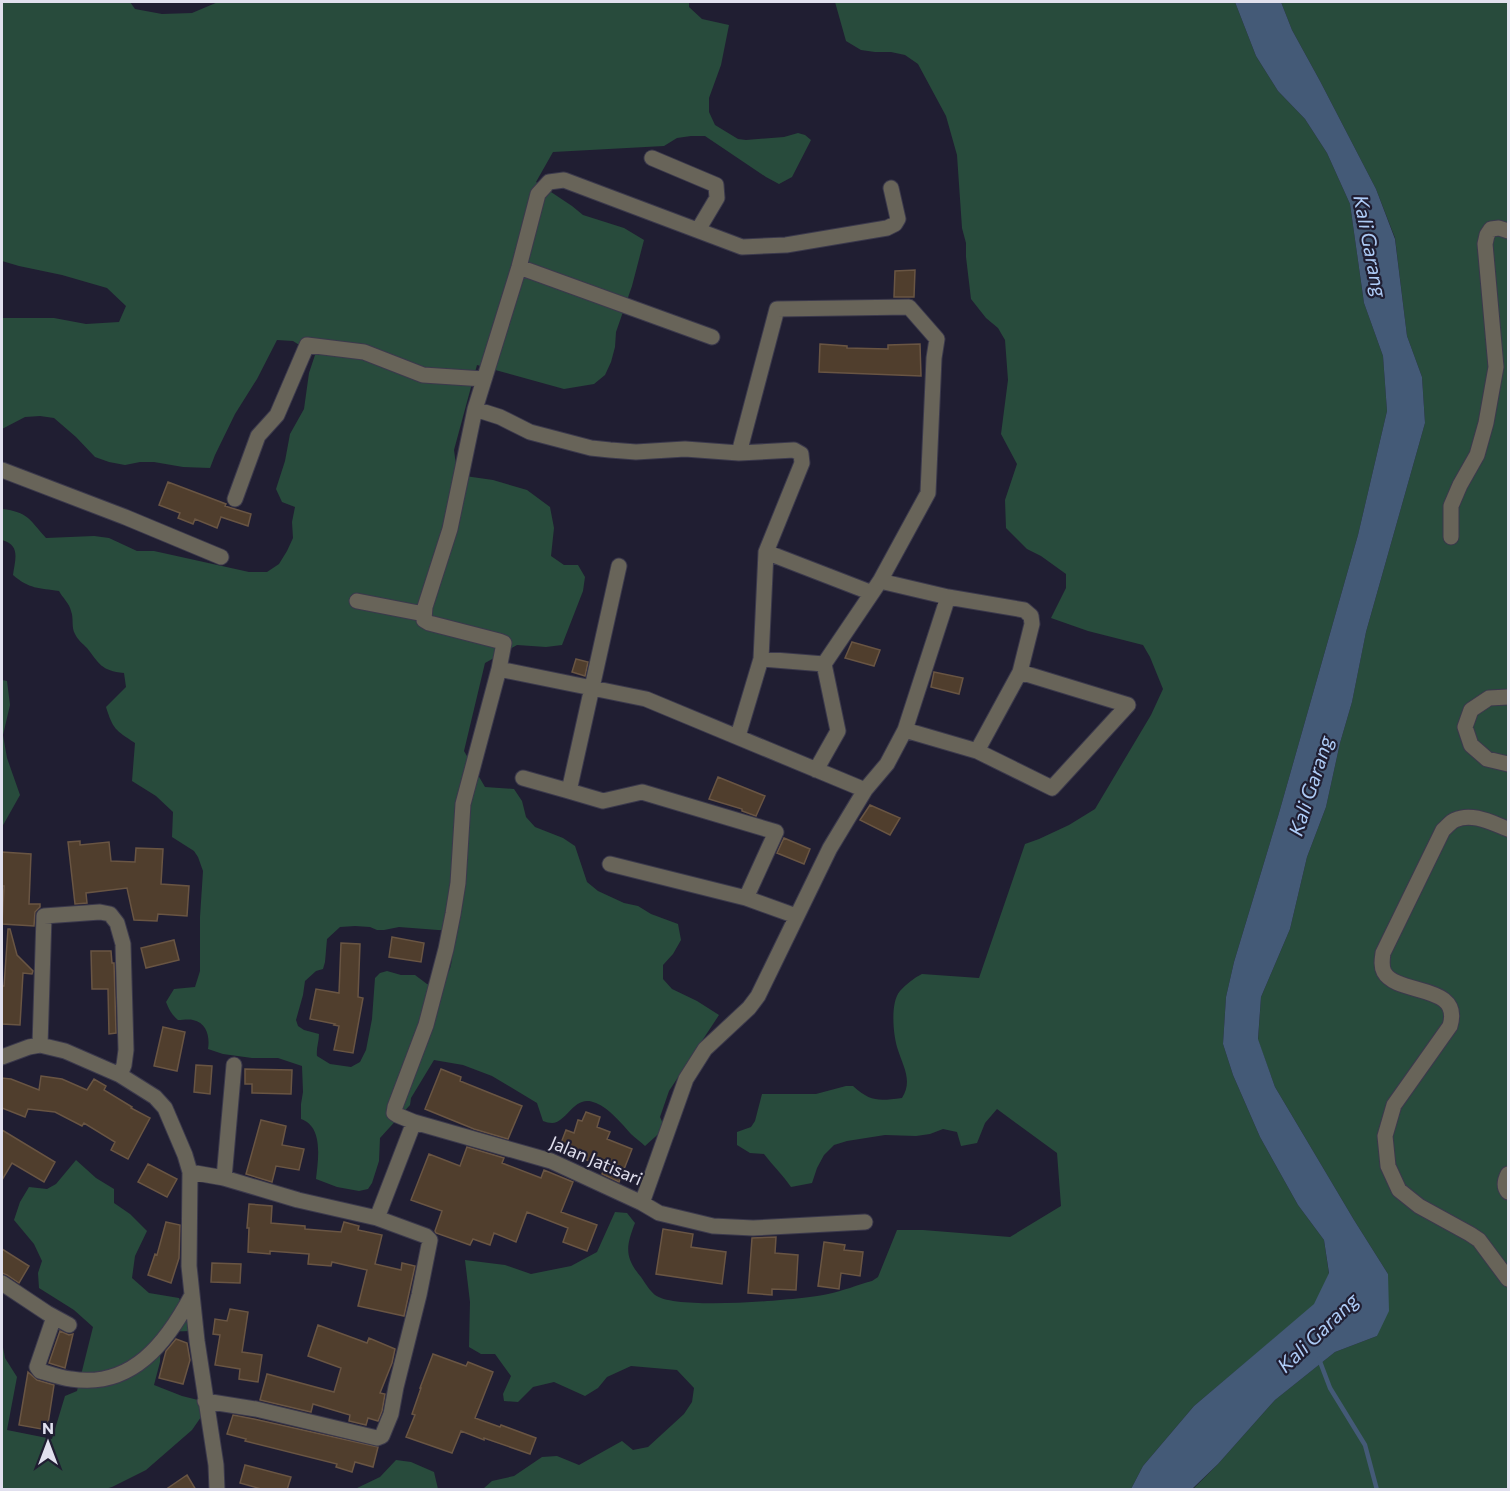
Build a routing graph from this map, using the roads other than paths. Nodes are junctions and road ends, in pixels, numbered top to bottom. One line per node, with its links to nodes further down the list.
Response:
1 (652, 158): 3 (street)
2 (891, 188): 3 (street)
3 (698, 230): 5 (street)
4 (1509, 231): 12 (street)
5 (519, 267): 6 (street); 7 (street)
6 (712, 337)
7 (484, 380): 8 (street); 11 (street)
8 (475, 409): 9 (street); 19 (street)
9 (739, 453): 13 (street); 16 (street)
10 (2, 470): 14 (street)
11 (235, 499)
12 (1451, 537)
13 (766, 552): 16 (street); 20 (street)
14 (221, 557)
15 (619, 566): 24 (street)
16 (876, 587): 17 (street); 21 (street)
17 (948, 597): 23 (street); 26 (street)
18 (357, 601): 19 (street)
19 (424, 614): 22 (street)
20 (761, 659): 21 (street); 27 (street)
21 (824, 664): 30 (street)
22 (499, 669): 24 (street); 42 (street)
23 (1020, 672): 28 (street); 28 (street)
24 (592, 688): 27 (street); 33 (street)
25 (1509, 697): 29 (street)
26 (905, 730): 28 (street); 32 (street)
27 (738, 736): 30 (street)
28 (977, 751)
29 (1509, 764)
30 (816, 770): 32 (street)
31 (523, 778): 33 (street)
32 (866, 790): 37 (street)
33 (569, 791): 36 (street)
34 (1509, 829): 50 (street)
35 (610, 864): 36 (street)
36 (746, 898): 37 (street)
37 (796, 916): 47 (street)
38 (40, 1045): 39 (street); 41 (street); 41 (street)
39 (2, 1057)
40 (234, 1065): 45 (street)
41 (120, 1075): 43 (street)
42 (414, 1122): 47 (street, Jalan Jatisari); 48 (street)
43 (190, 1172): 45 (street); 52 (street)
44 (1509, 1174): 46 (street)
45 (224, 1178): 48 (street)
46 (1509, 1192)
47 (642, 1203): 49 (street, Jalan Jatisari)
48 (377, 1218): 55 (street)
49 (865, 1222)
50 (1509, 1279)
51 (2, 1283): 53 (street)
52 (192, 1295): 53 (street); 55 (street)
53 (54, 1317): 54 (street)
54 (69, 1325)
55 (206, 1401): 56 (street)
56 (217, 1490)

